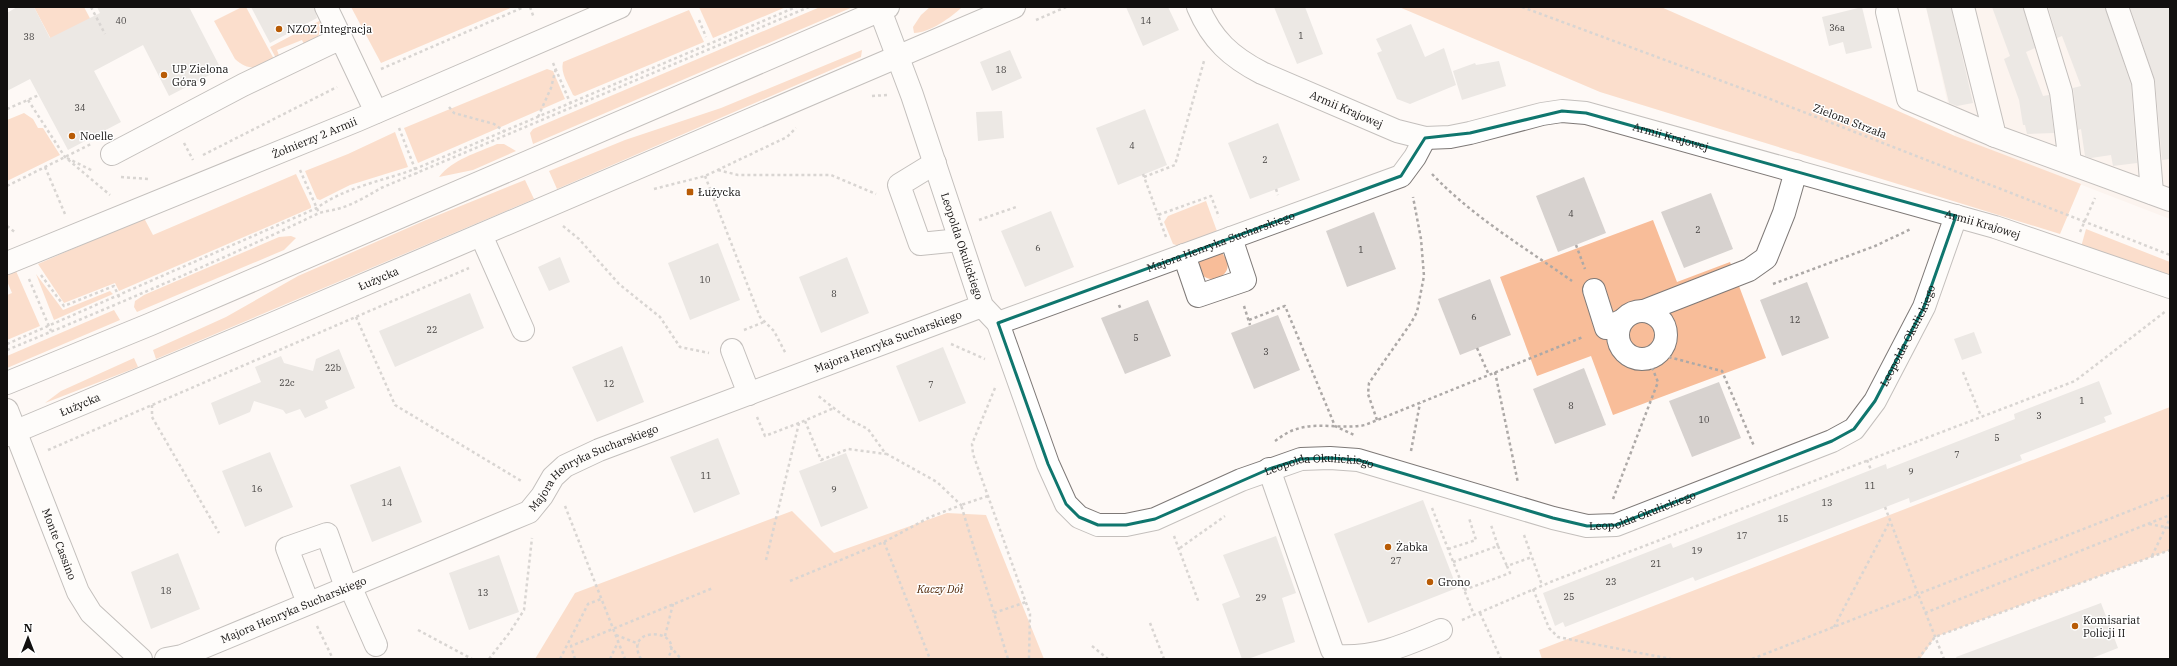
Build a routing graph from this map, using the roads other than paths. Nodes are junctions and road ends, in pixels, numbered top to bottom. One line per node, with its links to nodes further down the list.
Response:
1 (326, 7): 10 (street)
2 (620, 7): 12 (street, Żołnierzy 2 Armii)
3 (1014, 7): 11 (street, Łużycka)
4 (1198, 7): 14 (street, Armii Krajowej)
5 (1963, 7): 13 (street)
6 (2035, 7): 17 (street)
7 (2117, 7): 19 (street)
8 (884, 9): 11 (street, Leopolda Okulickiego); 34 (street)
9 (1888, 12): 13 (street)
10 (341, 38): 12 (street); 15 (street)
11 (897, 56): 16 (street, Leopolda Okulickiego); 21 (street, Łużycka)
12 (376, 112): 25 (street, Żołnierzy 2 Armii)
13 (1995, 136): 17 (street)
14 (1425, 138): 18 (street, Armii Krajowej); 22 (street, Majora Henryka Sucharskiego)
15 (104, 148)
16 (934, 163): 23 (street, Leopolda Okulickiego); 23 (street)
17 (2070, 164): 19 (street)
18 (1796, 171): 20 (street, Armii Krajowej); 29 (street)
19 (2161, 196)
20 (1956, 216): 26 (street, Armii Krajowej); 38 (street, Leopolda Okulickiego)
21 (481, 235): 32 (street); 37 (street, Łużycka)
22 (1229, 239): 24 (street, Majora Henryka Sucharskiego); 24 (street)
23 (960, 240): 28 (street, Leopolda Okulickiego)
24 (1179, 257): 30 (street, Majora Henryka Sucharskiego)
25 (7, 264)
26 (2170, 288)
27 (1595, 295): 31 (street)
28 (982, 306): 30 (street, Leopolda Okulickiego); 35 (street, Majora Henryka Sucharskiego)
29 (1644, 311): 31 (street); 31 (street)
30 (998, 323): 38 (street, Leopolda Okulickiego)
31 (1615, 324)
32 (523, 330)
33 (732, 350): 35 (street)
34 (7, 383)
35 (749, 394): 39 (street, Majora Henryka Sucharskiego)
36 (7, 410): 37 (street, Monte Cassino)
37 (12, 432): 44 (street, Monte Cassino)
38 (1269, 469): 43 (street)
39 (348, 586): 40 (street, Majora Henryka Sucharskiego); 40 (street); 42 (street)
40 (308, 603): 45 (street, Majora Henryka Sucharskiego)
41 (1441, 630): 43 (street)
42 (376, 645)
43 (1337, 657)
44 (141, 659)
45 (166, 659)

